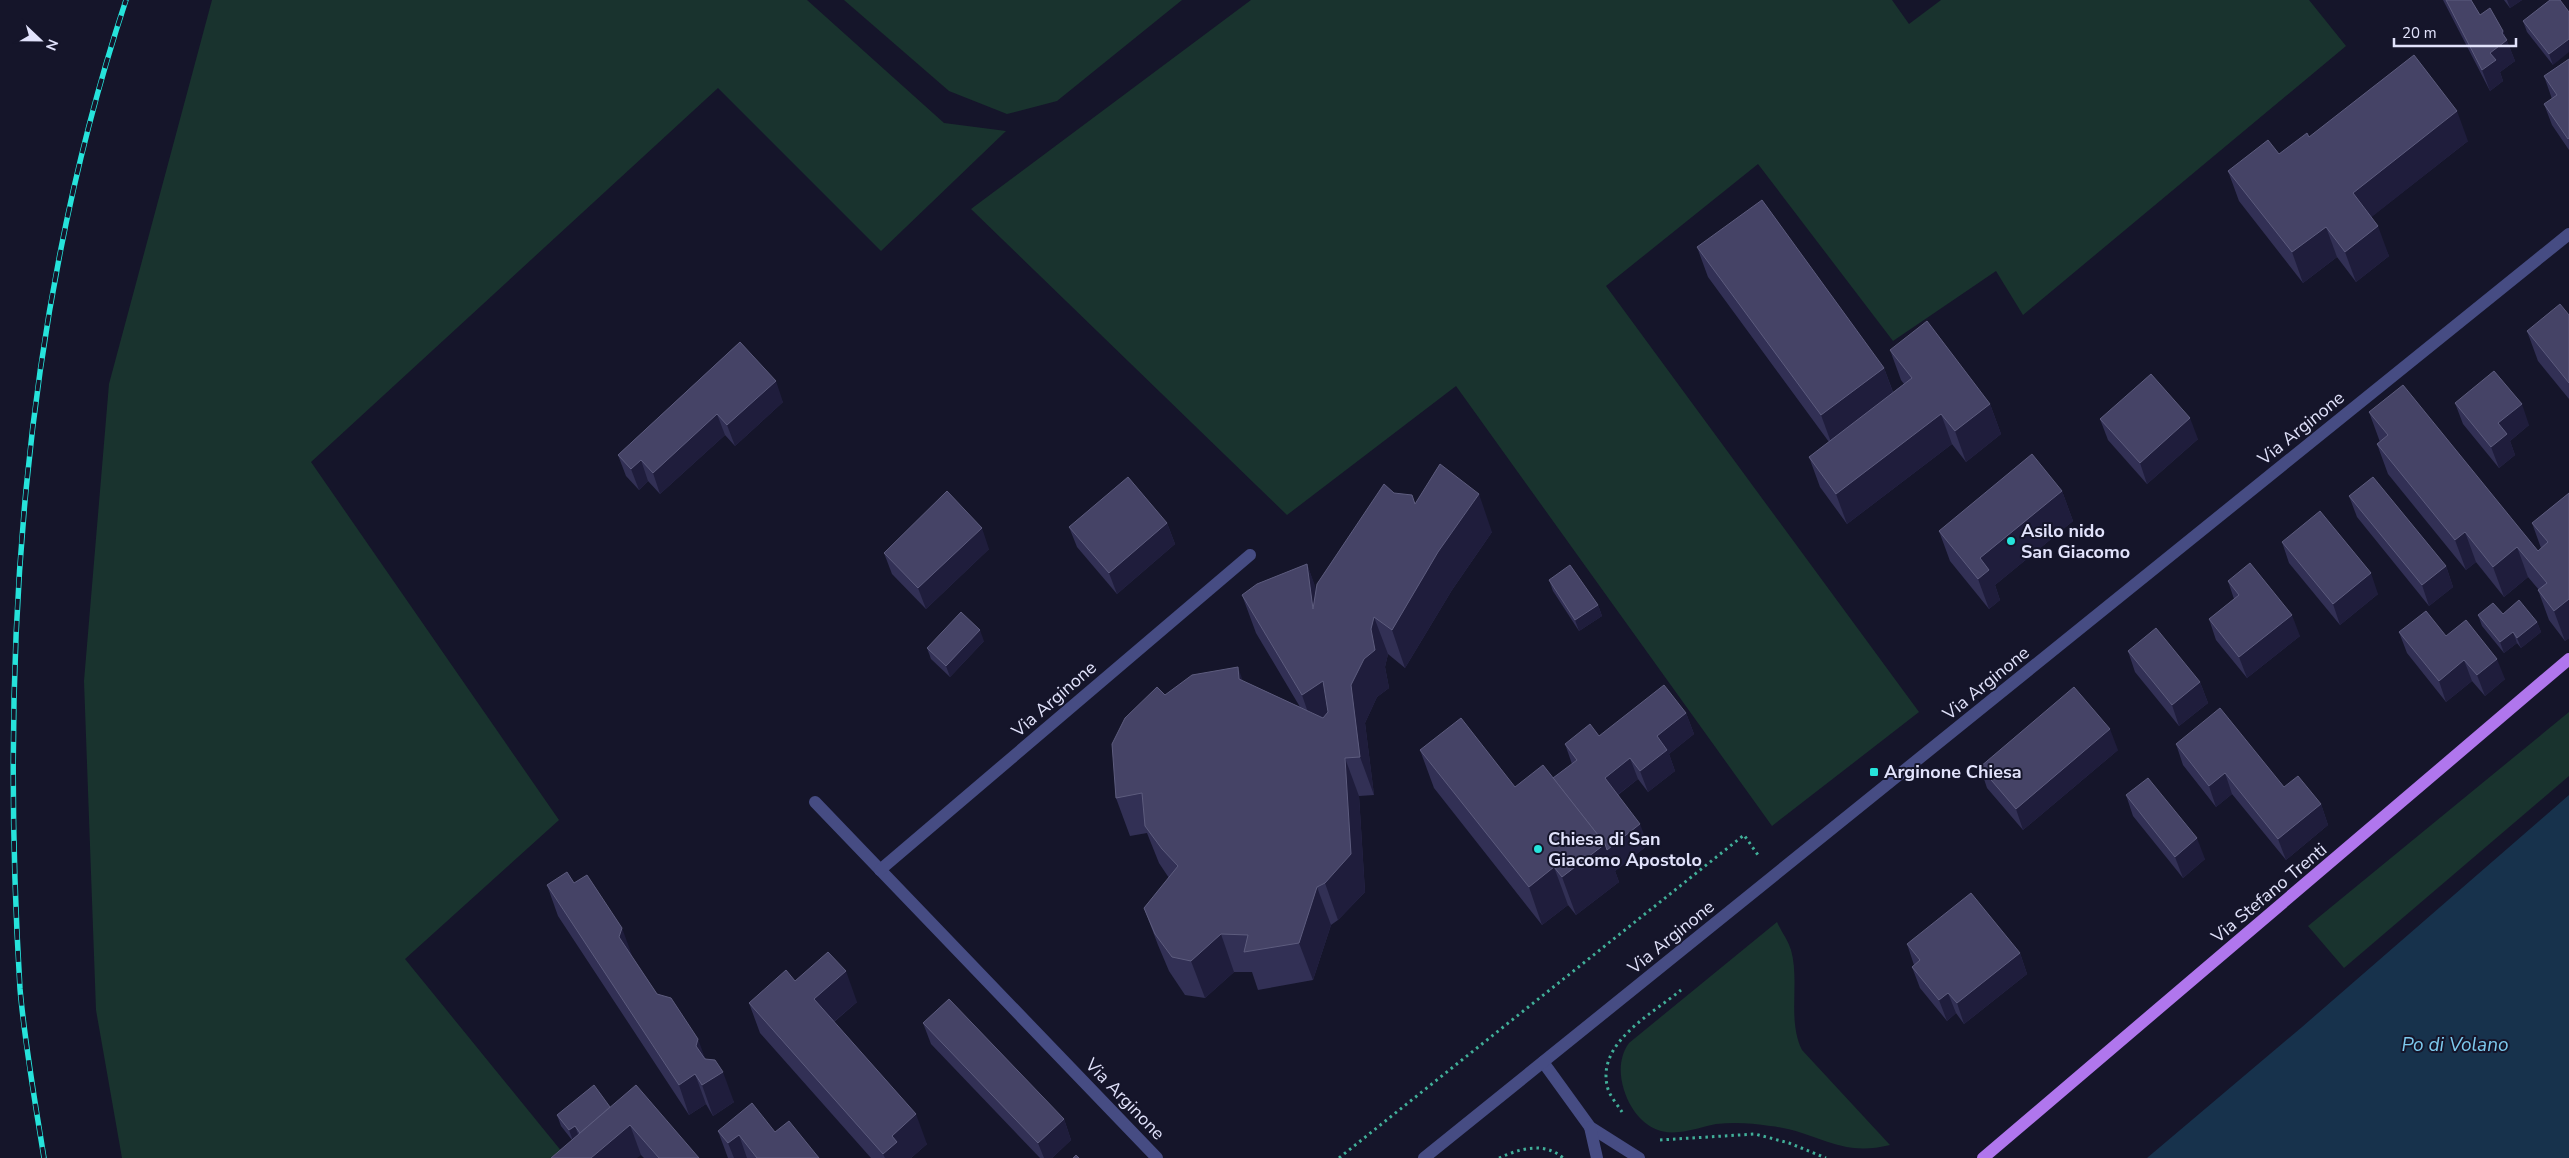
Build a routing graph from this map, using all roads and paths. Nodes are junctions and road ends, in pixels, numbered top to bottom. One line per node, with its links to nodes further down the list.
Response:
1 (2569, 234): 8 (street, Via Arginone)
2 (1250, 555): 6 (street, Via Arginone)
3 (2569, 659): 12 (main road, Via Stefano Trenti)
4 (815, 802): 6 (street, Via Arginone)
5 (1760, 858): 14 (path)
6 (880, 870): 13 (street, Via Arginone)
7 (1686, 986): 9 (path)
8 (1543, 1062): 10 (street); 15 (street, Via Arginone)
9 (1626, 1118)
10 (1590, 1127): 18 (street); 19 (street)
11 (1655, 1139): 20 (path)
12 (1986, 1155): 21 (main road, Via Stefano Trenti)
13 (1157, 1158)
14 (1339, 1158)
15 (1424, 1158)
16 (1499, 1158): 17 (path)
17 (1564, 1158)
18 (1597, 1158)
19 (1639, 1158)
20 (1826, 1158)
21 (1977, 1158)

